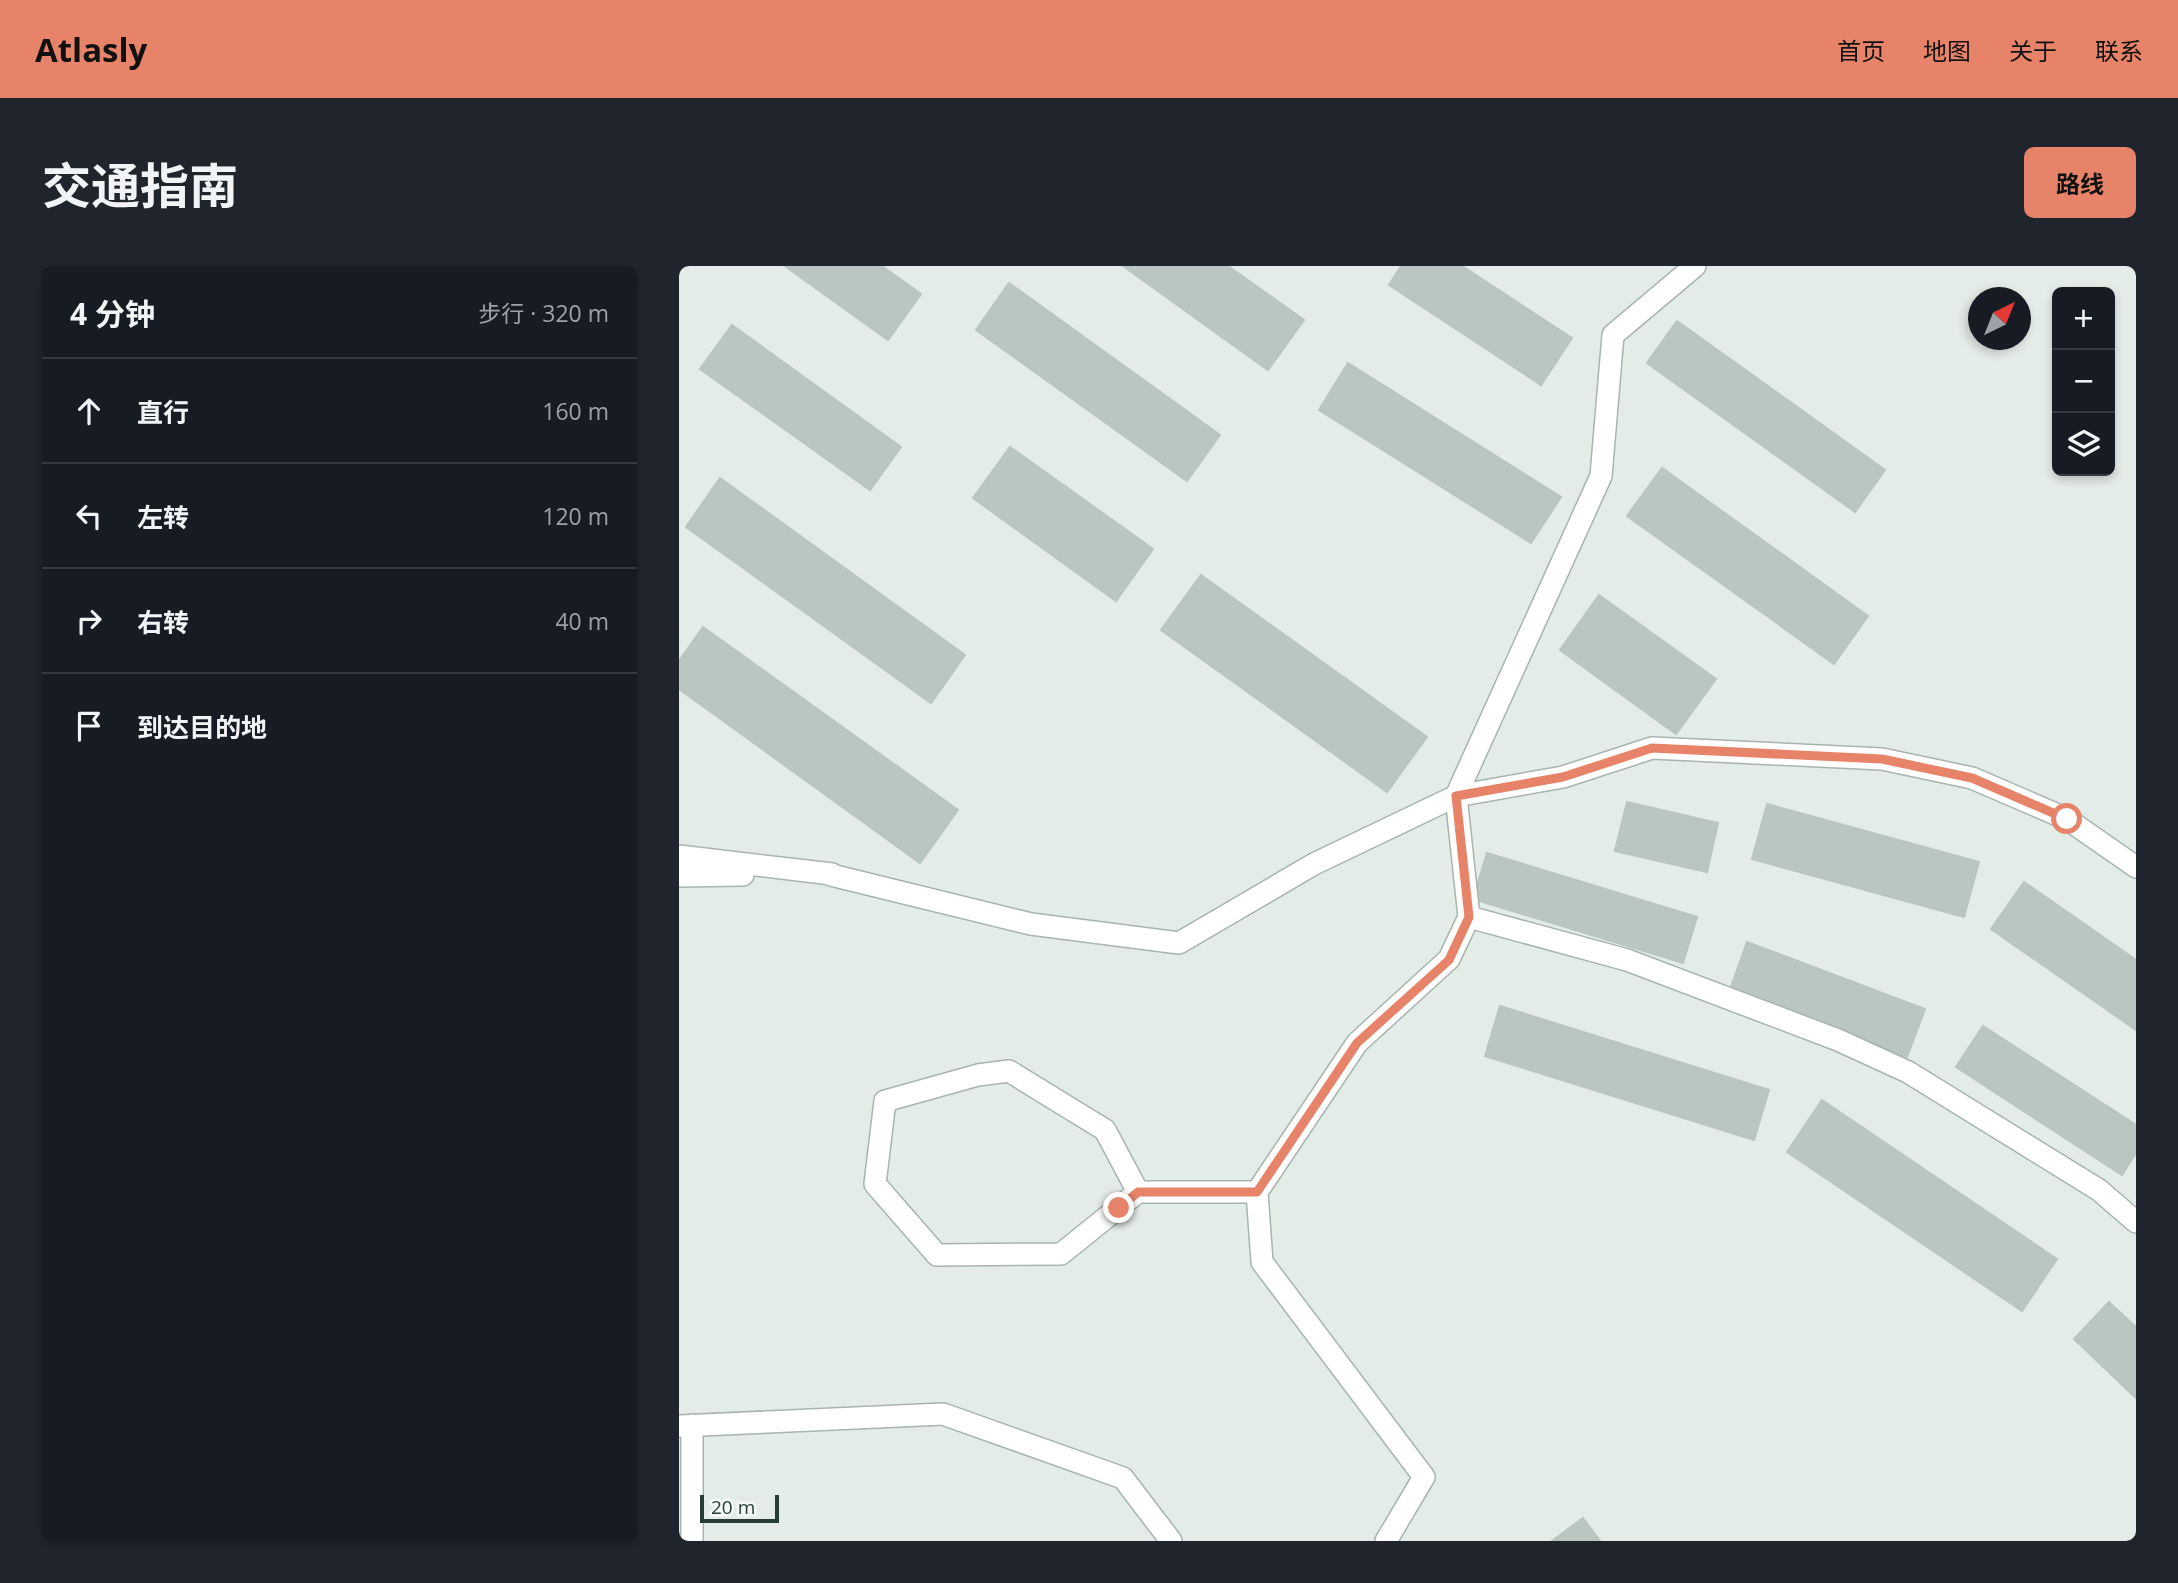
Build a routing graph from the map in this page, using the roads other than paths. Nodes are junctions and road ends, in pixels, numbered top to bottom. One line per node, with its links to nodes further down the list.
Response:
1 (1695, 266): 2 (street)
2 (1456, 796): 4 (street); 5 (street); 7 (street)
3 (679, 856): 5 (street)
4 (2136, 867)
5 (831, 875): 6 (street)
6 (679, 876)
7 (1469, 917): 9 (street); 10 (street)
8 (1138, 1192): 8 (street); 9 (street)
9 (1257, 1192): 14 (street)
10 (2136, 1222)
11 (685, 1425): 12 (street); 13 (street)
12 (692, 1541)
13 (1171, 1541)
14 (1386, 1541)

